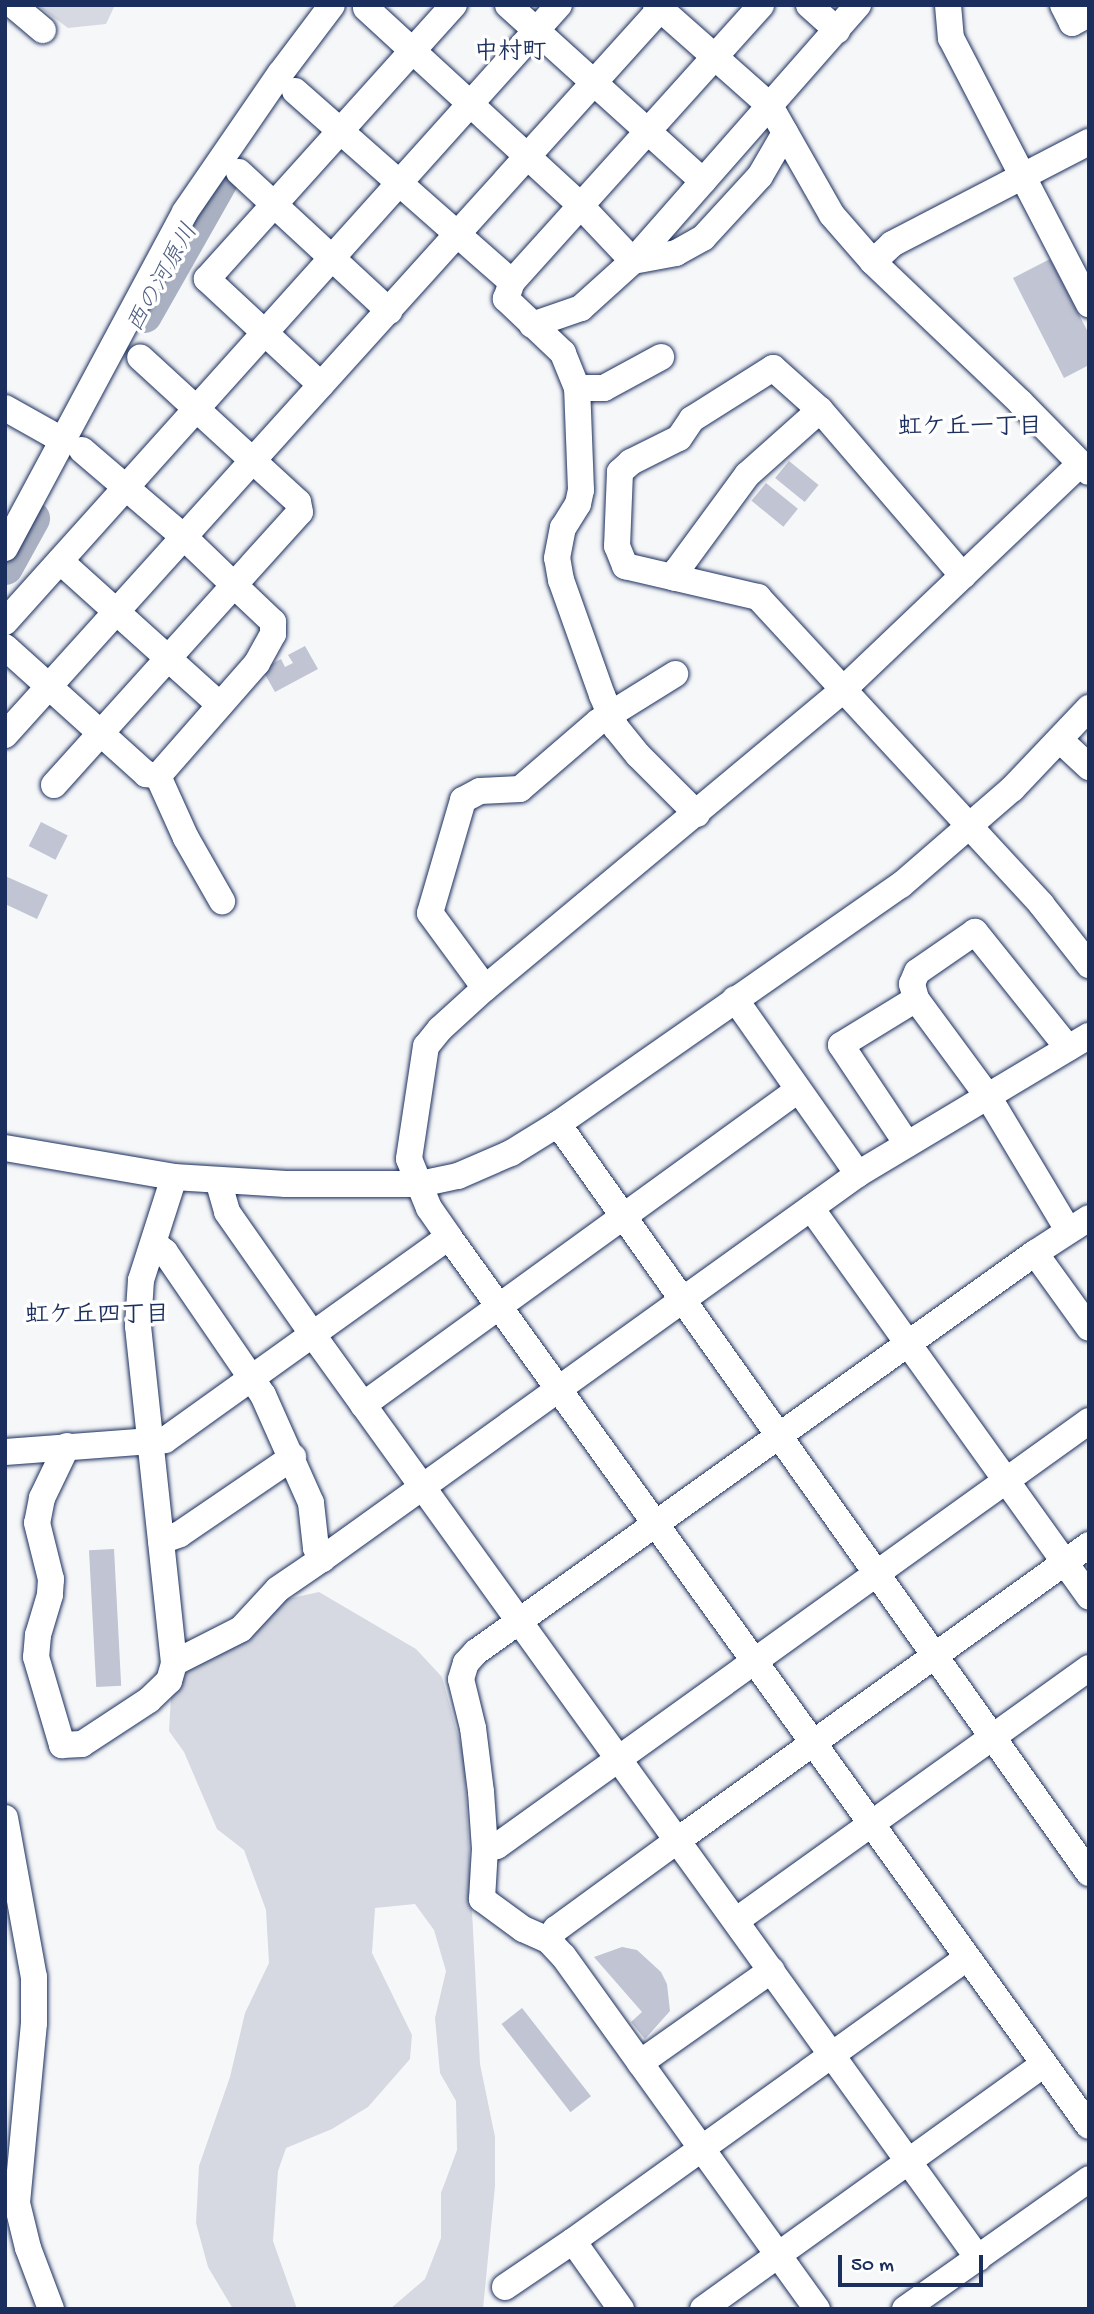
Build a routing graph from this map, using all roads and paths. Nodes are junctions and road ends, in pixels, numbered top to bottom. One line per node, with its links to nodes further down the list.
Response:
1 (13, 5): 14 (street)
2 (332, 5): 50 (street)
3 (454, 5): 17 (street)
4 (508, 5): 15 (street)
5 (559, 5): 15 (street)
6 (761, 5): 18 (street)
7 (809, 5): 16 (street)
8 (858, 5): 16 (street)
9 (948, 5): 29 (street)
10 (1063, 5): 13 (street)
11 (660, 6): 18 (street); 19 (street)
12 (366, 8): 17 (street)
13 (1089, 14)
14 (43, 30)
15 (538, 30): 19 (street); 21 (street)
16 (836, 30): 22 (street)
17 (413, 51): 21 (street); 23 (street)
18 (714, 57): 22 (street); 24 (street)
19 (595, 82): 24 (street); 27 (street)
20 (295, 91): 23 (street)
21 (471, 104): 27 (street); 31 (street)
22 (770, 106): 25 (street); 30 (street)
23 (342, 129): 31 (street); 33 (street)
24 (649, 131): 30 (street); 32 (street)
25 (785, 133): 36 (street); 37 (street)
26 (1089, 142): 29 (street)
27 (527, 157): 32 (street); 34 (street)
28 (239, 172): 33 (street)
29 (1021, 176): 37 (street); 39 (street)
30 (703, 181): 36 (street)
31 (400, 183): 34 (street); 35 (street)
32 (580, 205): 36 (street); 38 (street)
33 (275, 206): 35 (street); 42 (street)
34 (458, 234): 38 (street); 40 (street)
35 (333, 257): 40 (street); 42 (street)
36 (633, 261): 41 (street)
37 (873, 262): 52 (street)
38 (512, 282): 41 (street)
39 (1089, 304)
40 (389, 311): 45 (street)
41 (532, 325): 46 (street)
42 (265, 332): 45 (street); 49 (street)
43 (140, 357): 49 (street)
44 (662, 357): 46 (street)
45 (321, 385): 51 (street)
46 (577, 388): 54 (street)
47 (5, 408): 50 (street)
48 (820, 410): 55 (street); 59 (street); 60 (street)
49 (196, 411): 51 (street); 53 (street)
50 (72, 445): 53 (street); 57 (street)
51 (254, 461): 56 (street); 61 (street)
52 (1084, 468): 59 (street)
53 (126, 487): 56 (street); 58 (street)
54 (581, 490): 55 (street); 71 (street)
55 (618, 495): 60 (street)
56 (184, 537): 61 (street); 62 (street)
57 (5, 548)
58 (60, 561): 62 (street); 63 (street)
59 (963, 576): 68 (street)
60 (676, 578): 68 (street)
61 (234, 585): 65 (street); 69 (street)
62 (116, 613): 65 (street); 67 (street)
63 (5, 622)
64 (5, 647): 67 (street)
65 (167, 658): 69 (street); 72 (street)
66 (675, 674): 71 (street)
67 (50, 687): 72 (street); 73 (street)
68 (843, 690): 78 (street); 79 (street)
69 (220, 705): 76 (street)
70 (1089, 708): 74 (street)
71 (610, 715): 78 (street); 82 (street)
72 (101, 732): 76 (street); 77 (street)
73 (5, 735)
74 (1060, 740): 75 (street); 79 (street)
75 (1089, 767)
76 (158, 776): 80 (street)
77 (54, 785)
78 (698, 814): 82 (street)
79 (969, 828): 81 (street); 83 (street)
80 (222, 901)
81 (1089, 965)
82 (485, 988): 94 (street)
83 (735, 999): 86 (street); 88 (street)
84 (916, 999): 85 (street); 87 (street); 89 (street)
85 (1079, 1042): 87 (street)
86 (798, 1090): 91 (street); 96 (street)
87 (989, 1098): 89 (street); 97 (street)
88 (558, 1124): 94 (street); 96 (street)
89 (907, 1144): 91 (street)
90 (5, 1148): 92 (street)
91 (858, 1174): 95 (street)
92 (174, 1177): 93 (street); 99 (street)
93 (218, 1180): 94 (street); 104 (street)
94 (420, 1184): 98 (street)
95 (811, 1208): 101 (street); 105 (street)
96 (621, 1216): 101 (street); 102 (street)
97 (1079, 1224): 100 (street)
98 (449, 1237): 102 (street); 104 (street)
99 (155, 1244): 106 (street); 111 (street)
100 (1035, 1253): 103 (street); 105 (street)
101 (680, 1299): 107 (street); 110 (street)
102 (499, 1307): 107 (street); 108 (street)
103 (1089, 1328)
104 (313, 1335): 106 (street); 108 (street)
105 (909, 1345): 110 (street); 115 (street)
106 (253, 1379): 111 (street); 114 (street)
107 (558, 1389): 116 (street); 117 (street)
108 (363, 1405): 116 (street)
109 (1089, 1421): 115 (street)
110 (778, 1438): 117 (street); 122 (street)
111 (149, 1444): 112 (street); 118 (street)
112 (66, 1446): 113 (street); 127 (street)
113 (5, 1452)
114 (293, 1457): 118 (street); 120 (street)
115 (1005, 1482): 121 (street); 122 (street)
116 (423, 1488): 120 (street); 124 (street)
117 (655, 1526): 124 (street); 126 (street)
118 (161, 1541): 127 (street)
119 (1089, 1545): 121 (street)
120 (322, 1559): 127 (street)
121 (1065, 1563): 123 (street); 125 (street)
122 (877, 1573): 125 (street); 126 (street)
123 (1089, 1597)
124 (520, 1623): 131 (street); 135 (street)
125 (936, 1657): 129 (street); 130 (street)
126 (753, 1661): 130 (street); 131 (street)
127 (174, 1663)
128 (1089, 1668): 129 (street)
129 (994, 1738): 133 (street); 136 (street)
130 (812, 1743): 133 (street); 134 (street)
131 (618, 1759): 134 (street); 135 (street)
132 (5, 1818): 152 (street)
133 (871, 1825): 137 (street); 139 (street)
134 (678, 1840): 137 (street); 138 (street)
135 (485, 1849): 138 (street)
136 (1089, 1873)
137 (737, 1920): 140 (street)
138 (548, 1940): 142 (street)
139 (966, 1959): 141 (street); 143 (street)
140 (772, 1970): 141 (street); 142 (street)
141 (832, 2054): 145 (street); 146 (street)
142 (640, 2063): 145 (street)
143 (1042, 2065): 144 (street); 146 (street)
144 (1089, 2126)
145 (702, 2147): 148 (street); 149 (street)
146 (909, 2161): 149 (street); 150 (street)
147 (1089, 2179): 150 (street)
148 (573, 2241): 151 (street); 153 (street)
149 (778, 2256): 154 (street); 155 (street)
150 (978, 2258): 156 (street)
151 (505, 2287)
152 (51, 2309)
153 (621, 2309)
154 (703, 2309)
155 (817, 2309)
156 (905, 2309)

